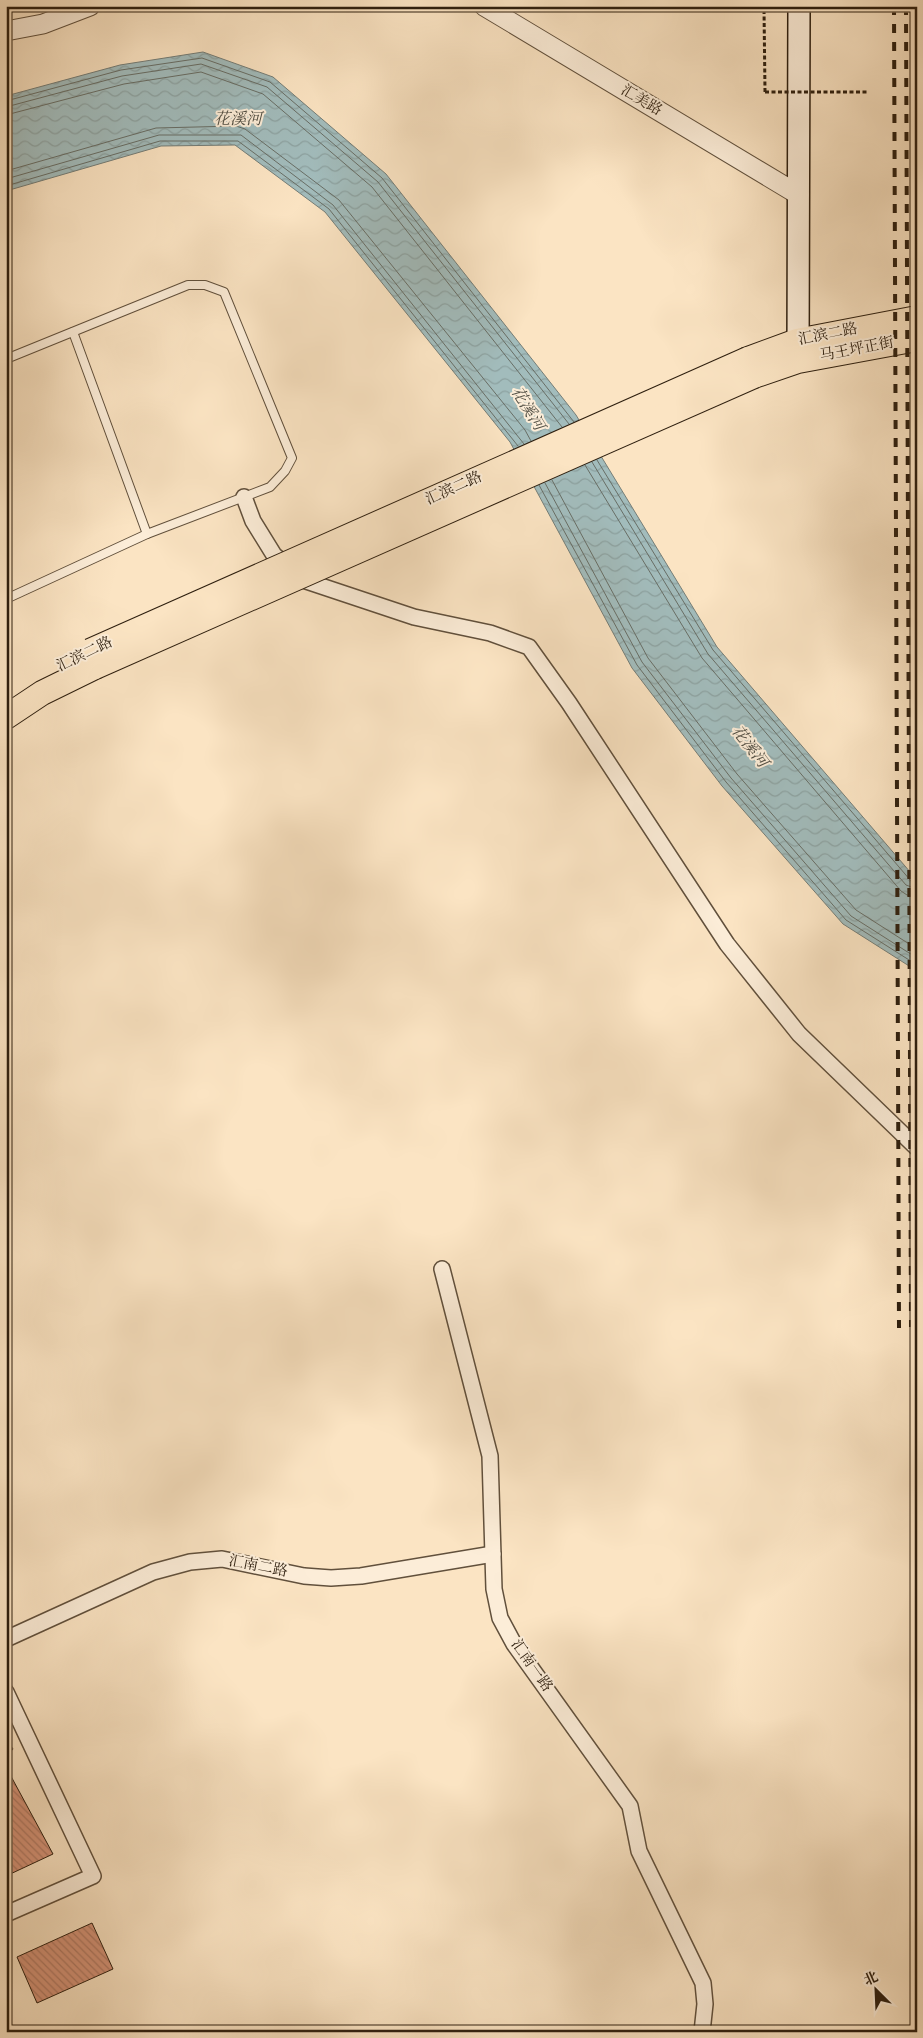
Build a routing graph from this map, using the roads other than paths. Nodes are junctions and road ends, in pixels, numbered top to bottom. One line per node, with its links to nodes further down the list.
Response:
1 (90, 6): 4 (street)
2 (484, 6): 5 (street, 汇美路)
3 (789, 8): 5 (main road)
4 (6, 31)
5 (798, 195): 9 (main road)
6 (917, 318): 9 (main road, 汇滨二路)
7 (73, 332): 10 (lane); 11 (lane); 12 (lane)
8 (917, 339): 9 (main road, 马王坪正街)
9 (798, 351): 14 (main road, 汇滨二路, bridge)
10 (6, 359)
11 (244, 497): 12 (lane); 17 (street)
12 (147, 534): 13 (lane)
13 (6, 599)
14 (92, 659): 15 (main road, 汇滨二路); 16 (main road, 汇滨二路)
15 (6, 699)
16 (6, 717)
17 (917, 1148)
18 (442, 1269): 19 (street, 汇南一路)
19 (493, 1554): 20 (street, 汇南二路); 23 (street, 汇南一路)
20 (6, 1639)
21 (6, 1692): 22 (street)
22 (6, 1914)
23 (702, 2032)

